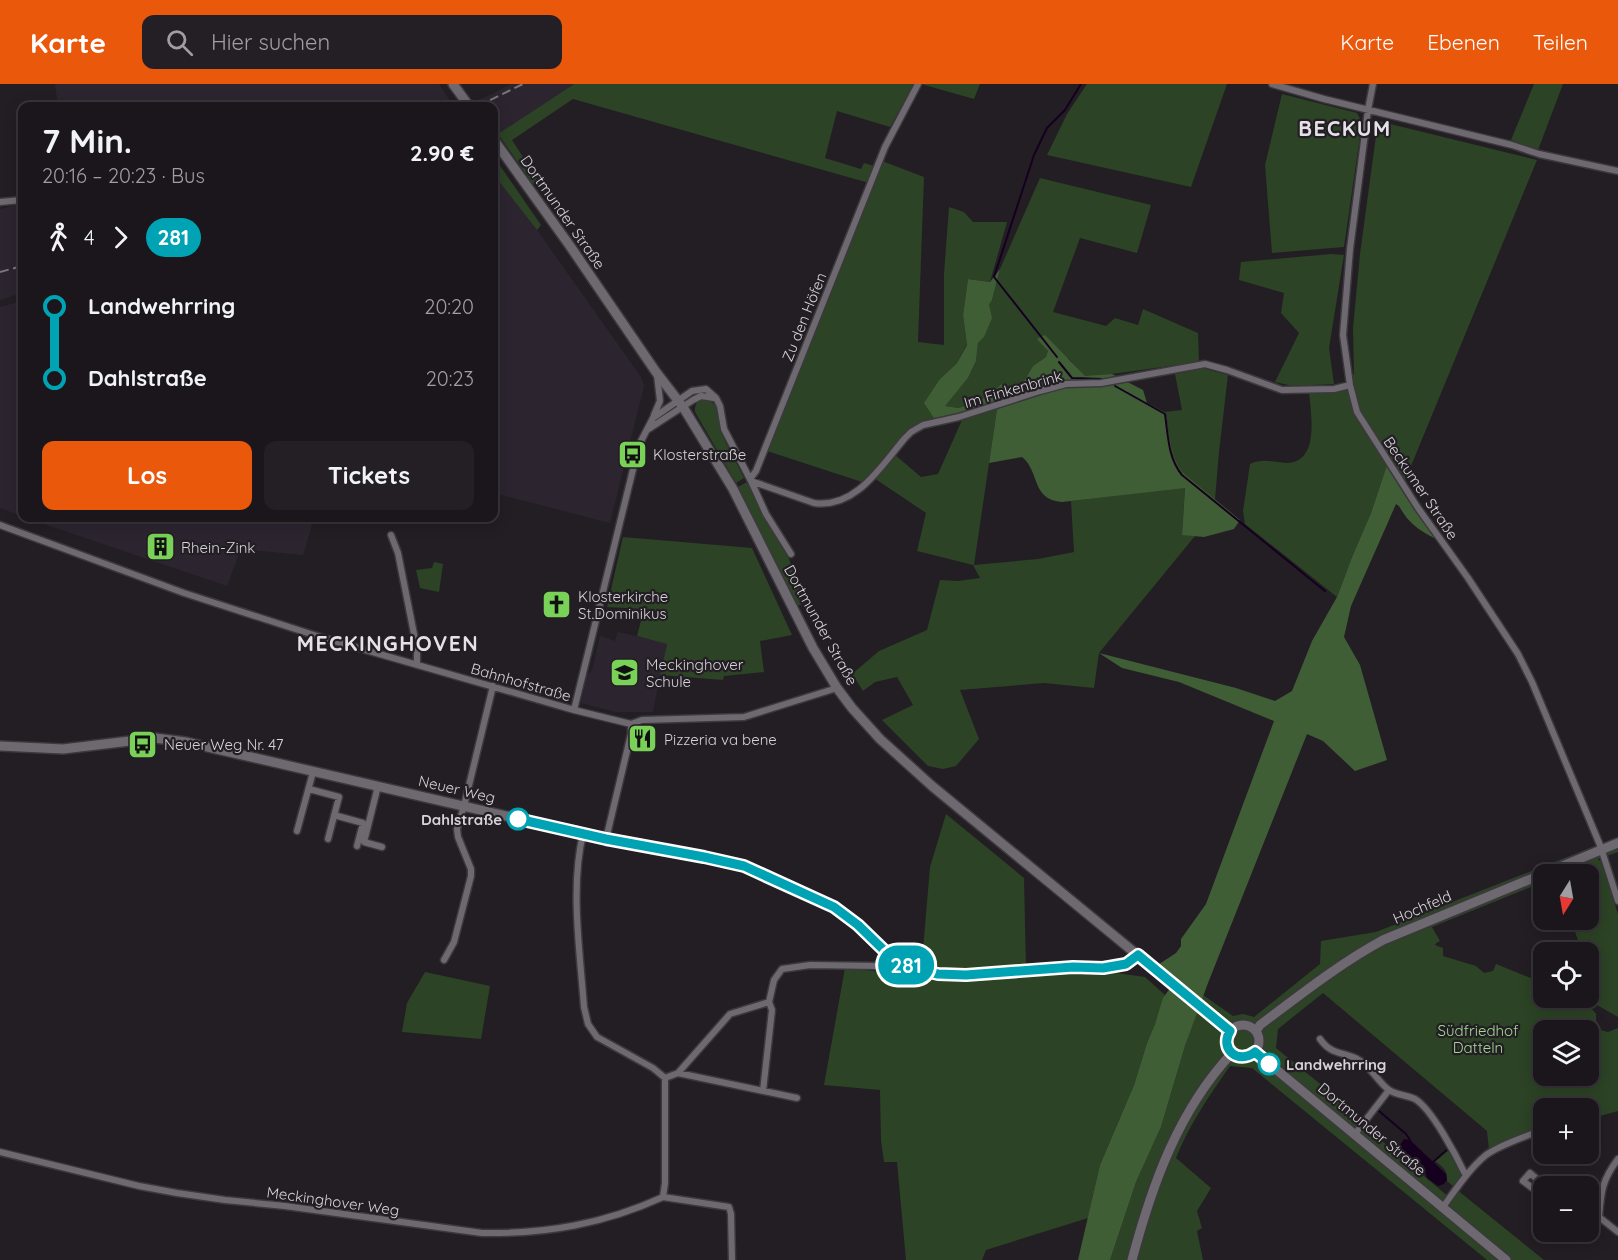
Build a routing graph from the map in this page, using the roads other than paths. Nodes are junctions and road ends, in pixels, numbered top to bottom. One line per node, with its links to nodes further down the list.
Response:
1 (453, 84): 5 (street)
2 (918, 84): 16 (street, Zu den Höfen)
3 (1272, 84): 6 (street)
4 (1373, 84): 6 (street, Beckumer Straße)
5 (466, 102)
6 (1368, 110): 8 (street); 12 (street, Beckumer Straße)
7 (498, 146): 11 (street, Dortmunder Straße)
8 (1618, 171)
9 (18, 200): 10 (street)
10 (0, 202)
11 (656, 372): 13 (street, Dortmunder Straße); 14 (street)
12 (1350, 386): 16 (street, Im Finkenbrink); 39 (street, Beckumer Straße)
13 (680, 404): 14 (street); 15 (street); 16 (street); 22 (street, Dortmunder Straße)
14 (653, 418): 15 (street)
15 (647, 431): 23 (street)
16 (750, 480): 19 (street)
17 (0, 525): 20 (street, Bahnhofstraße)
18 (391, 535): 20 (street)
19 (791, 554)
20 (417, 665): 21 (street, Bahnhofstraße)
21 (493, 686): 23 (street, Bahnhofstraße); 29 (street)
22 (837, 688): 24 (street, Bahnhofstraße); 41 (street, Dortmunder Straße)
23 (574, 710): 24 (street, Bahnhofstraße)
24 (631, 724): 35 (street)
25 (0, 746): 26 (street, Neuer Weg)
26 (314, 771): 27 (street, Neuer Weg); 28 (street)
27 (378, 786): 29 (street, Neuer Weg); 31 (street)
28 (309, 789): 30 (street); 32 (street)
29 (464, 806): 33 (street, Neuer Weg); 43 (street)
30 (334, 814): 31 (street); 34 (street)
31 (366, 823): 37 (street); 38 (street)
32 (297, 831)
33 (583, 834): 35 (street, Neuer Weg); 51 (street)
34 (328, 839)
35 (606, 839): 42 (street, Neuer Weg)
36 (1618, 843): 39 (street, Hochfeld)
37 (357, 846)
38 (382, 847)
39 (1601, 849): 40 (street, Beckumer Straße); 46 (street, Hochfeld)
40 (1618, 901)
41 (1138, 955): 42 (street, Neuer Weg); 45 (street, Dortmunder Straße)
42 (892, 958): 44 (street)
43 (444, 960)
44 (769, 1002): 50 (street); 53 (street)
45 (1230, 1031): 46 (street); 49 (street)
46 (1256, 1031): 48 (street)
47 (1320, 1039): 52 (street)
48 (1255, 1052): 49 (street); 56 (street, Dortmunder Straße)
49 (1232, 1053): 67 (street)
50 (678, 1073): 51 (street); 53 (street)
51 (665, 1078): 62 (street)
52 (1389, 1090): 56 (street); 59 (street)
53 (763, 1091): 54 (street)
54 (797, 1098)
55 (1533, 1133): 59 (street)
56 (1355, 1134): 63 (street, Dortmunder Straße)
57 (0, 1152): 62 (street, Meckinghover Weg)
58 (1618, 1159): 64 (street)
59 (1466, 1176): 63 (street)
60 (1533, 1176): 61 (street)
61 (1533, 1188)
62 (663, 1197): 66 (street)
63 (1443, 1207): 68 (street, Dortmunder Straße)
64 (1599, 1217): 65 (street)
65 (1618, 1232)
66 (732, 1260)
67 (1132, 1260)
68 (1506, 1260)

